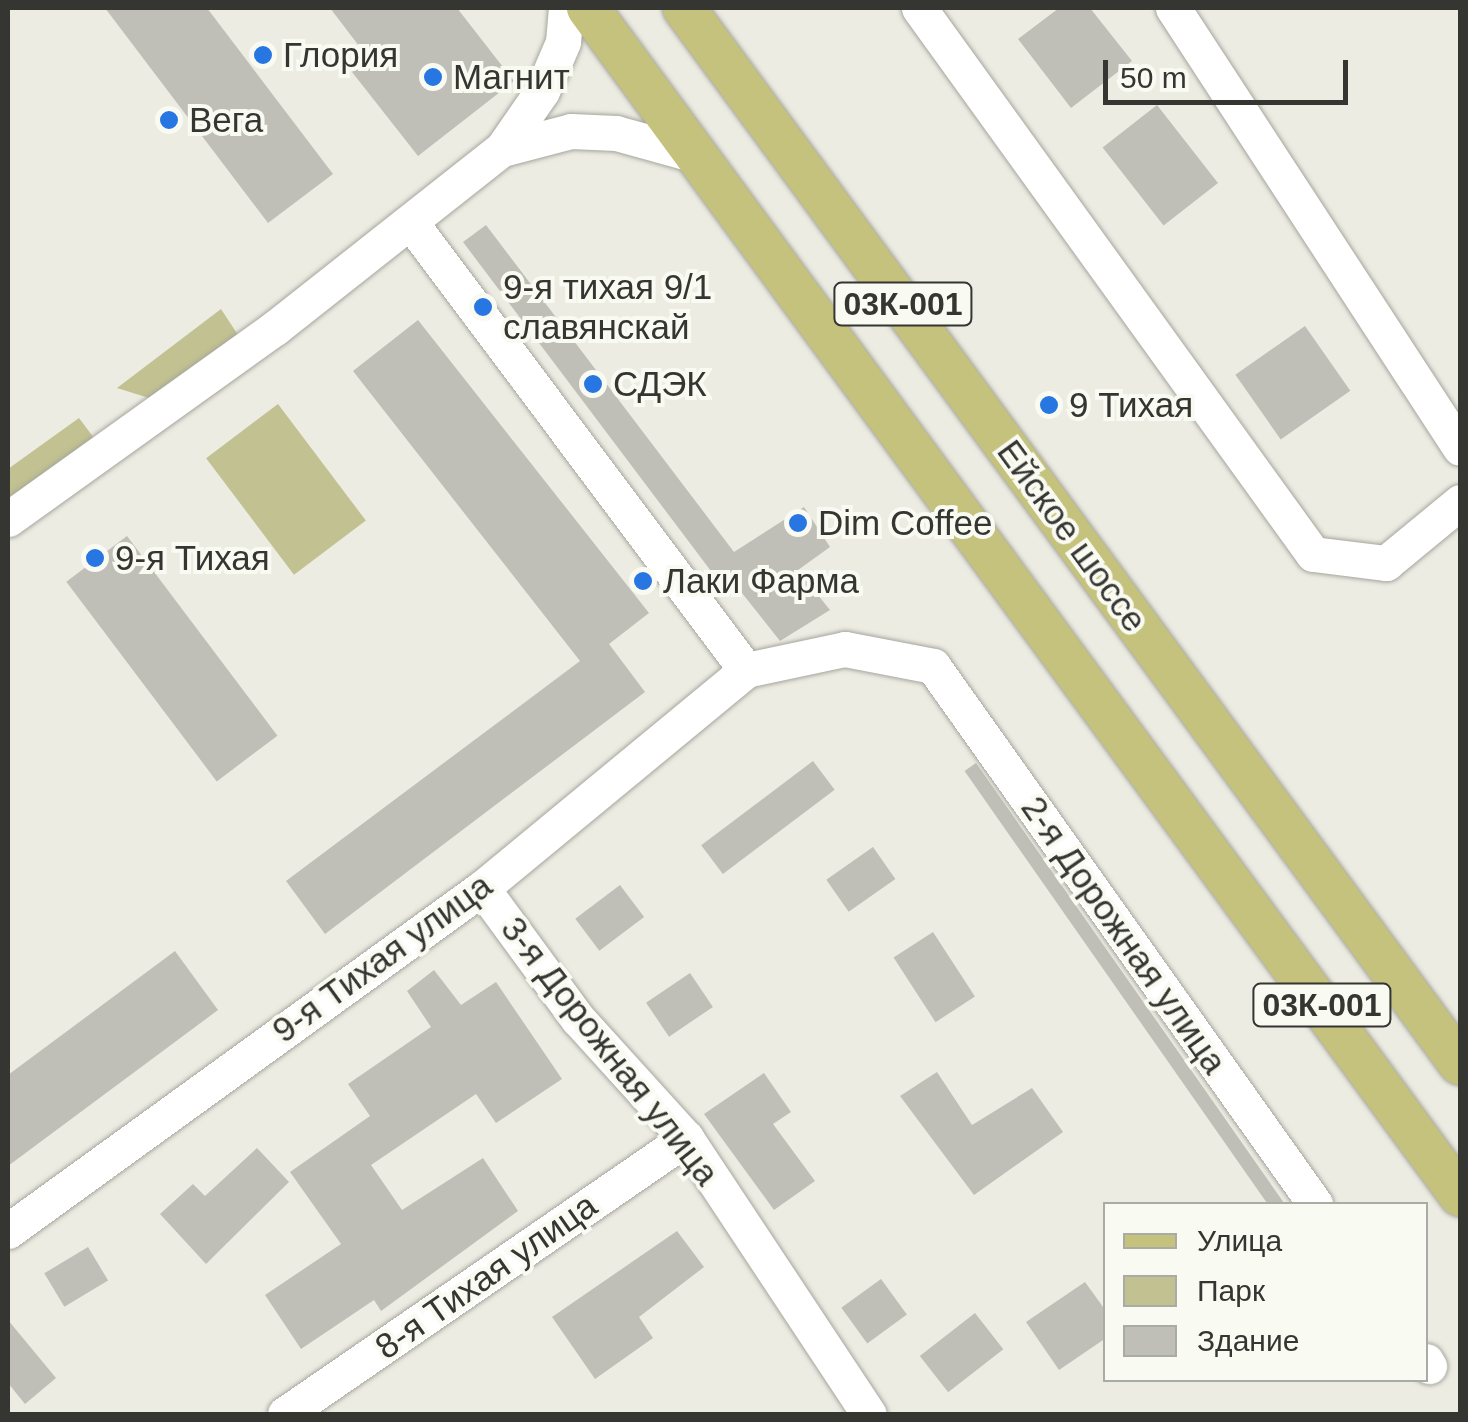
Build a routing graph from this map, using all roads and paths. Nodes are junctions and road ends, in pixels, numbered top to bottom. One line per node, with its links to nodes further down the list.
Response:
1 (566, 8): 6 (street)
2 (588, 8): 7 (main road, 03К-001)
3 (684, 8): 14 (main road, Ейское шоссе / 03К-001)
4 (919, 8): 10 (street)
5 (1173, 8): 9 (street)
6 (502, 150): 7 (street); 8 (street)
7 (699, 156): 16 (main road, 03К-001)
8 (411, 224): 11 (street); 12 (street)
9 (1460, 448)
10 (1460, 502)
11 (8, 519)
12 (746, 670): 13 (street, 9-я Тихая улица); 17 (street, 2-я Дорожная улица)
13 (482, 888): 15 (street, 3-я Дорожная улица); 18 (street, 9-я Тихая улица)
14 (1460, 1064)
15 (686, 1138): 19 (street, 8-я Тихая улица); 20 (street, 3-я Дорожная улица)
16 (1460, 1195)
17 (1313, 1202)
18 (8, 1232)
19 (285, 1414)
20 (870, 1414)

